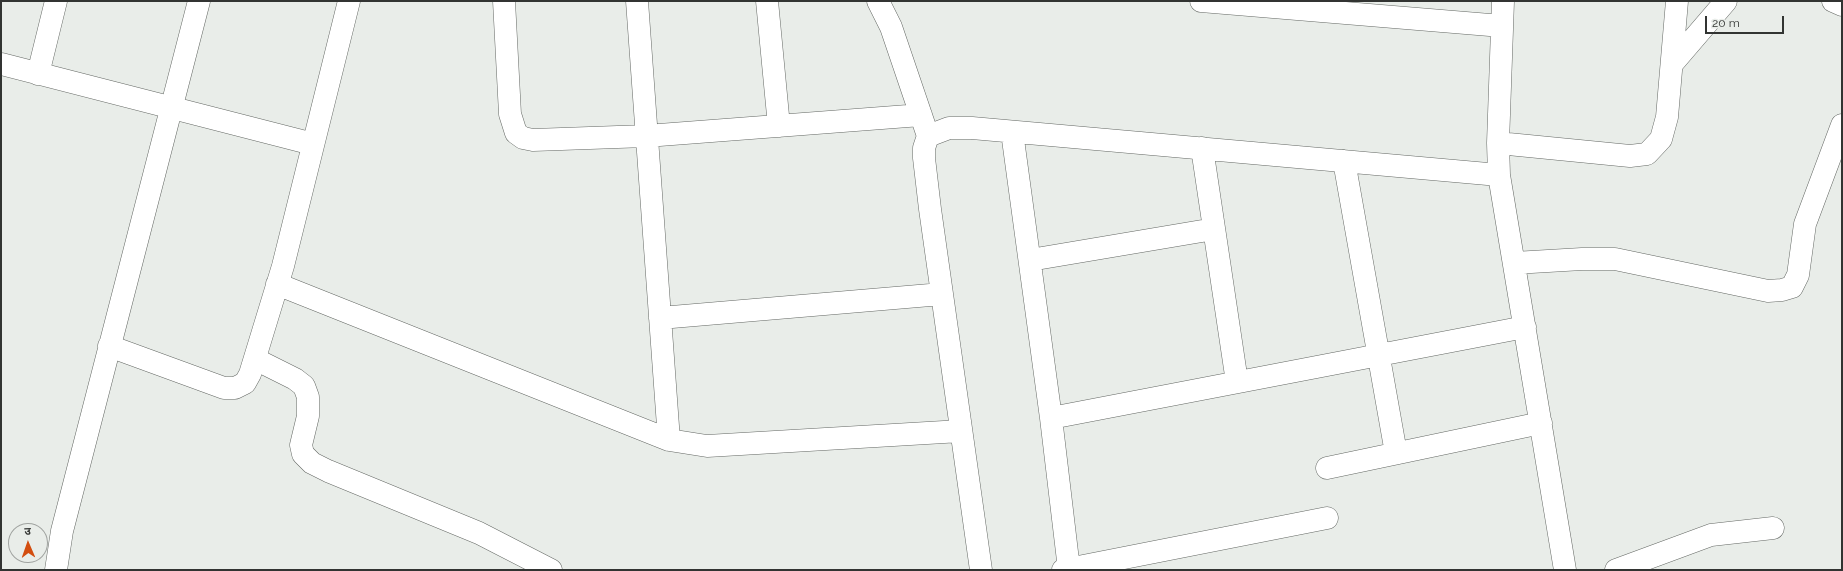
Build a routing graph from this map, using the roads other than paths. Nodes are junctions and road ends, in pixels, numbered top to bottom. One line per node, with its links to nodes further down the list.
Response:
1 (56, 1): 18 (street)
2 (199, 1): 19 (street)
3 (349, 1): 27 (street)
4 (504, 1): 24 (street)
5 (637, 1): 24 (street)
6 (766, 1): 22 (street)
7 (878, 1): 20 (street)
8 (1201, 1): 14 (street)
9 (1503, 1): 15 (street)
10 (1677, 1): 17 (street)
11 (1726, 1): 17 (street)
12 (1832, 1): 13 (street)
13 (1842, 5)
14 (1353, 7): 15 (street)
15 (1502, 26): 26 (street)
16 (1, 64): 18 (street)
17 (1672, 64): 26 (street)
18 (38, 74): 19 (street)
19 (173, 108): 27 (street); 38 (street)
20 (921, 114): 22 (street); 25 (street)
21 (1842, 125): 33 (street)
22 (779, 126): 24 (street)
23 (1012, 132): 25 (street); 28 (street); 32 (street)
24 (646, 136): 36 (street)
25 (928, 136): 35 (street)
26 (1498, 143): 30 (street)
27 (313, 144): 34 (street)
28 (1202, 148): 29 (street); 31 (street)
29 (1344, 161): 30 (street); 39 (street)
30 (1499, 175): 33 (street)
31 (1214, 229): 32 (street); 41 (street)
32 (1030, 260): 42 (street)
33 (1514, 264): 37 (street)
34 (277, 284): 40 (street); 45 (street)
35 (942, 294): 36 (street); 44 (street)
36 (660, 318): 45 (street)
37 (1525, 327): 39 (street); 43 (street)
38 (109, 346): 40 (street); 51 (street)
39 (1379, 355): 41 (street); 46 (street)
40 (255, 358): 52 (street)
41 (1237, 382): 42 (street)
42 (1051, 418): 54 (street)
43 (1541, 423): 46 (street); 50 (street)
44 (961, 431): 45 (street); 53 (street)
45 (669, 440)
46 (1396, 453): 47 (street)
47 (1327, 468)
48 (1327, 518): 54 (street)
49 (1773, 528): 55 (street)
50 (1560, 569)
51 (56, 570)
52 (551, 570)
53 (981, 570)
54 (1066, 570)
55 (1616, 570)

